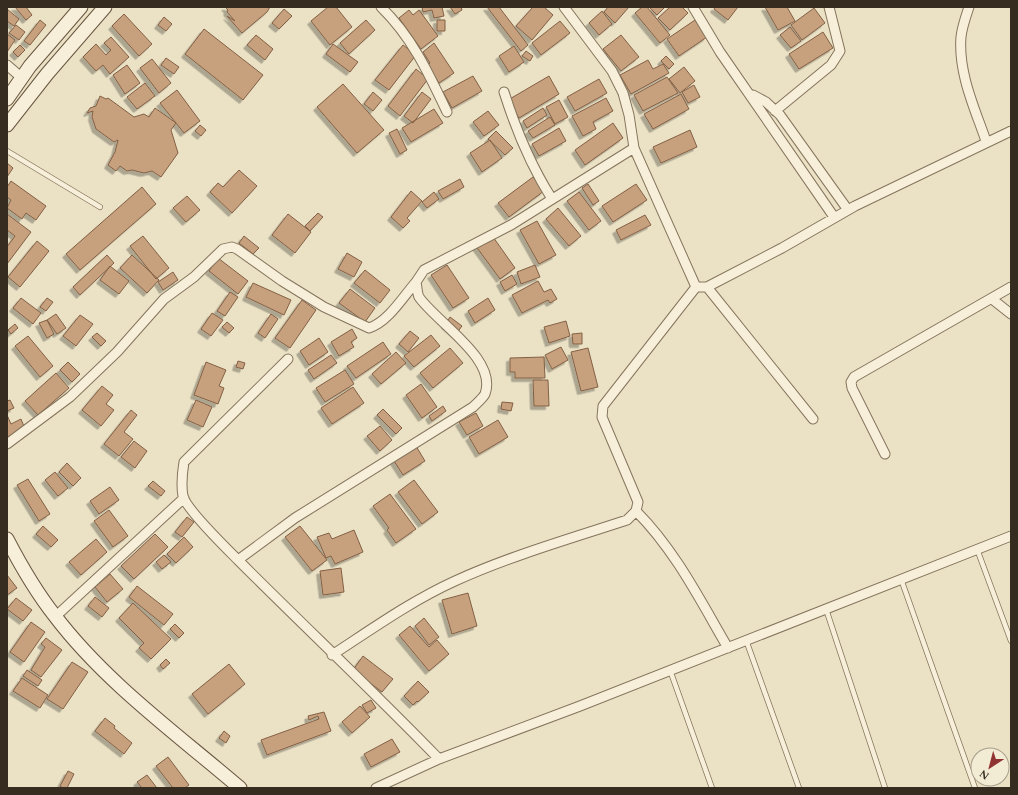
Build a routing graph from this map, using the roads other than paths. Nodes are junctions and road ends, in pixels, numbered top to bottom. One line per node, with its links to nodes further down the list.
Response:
1 (81, 7): 9 (main road)
2 (105, 7): 15 (main road)
3 (381, 7): 14 (street)
4 (564, 7): 18 (street)
5 (693, 7): 11 (street)
6 (830, 7): 13 (street)
7 (969, 7): 17 (street)
8 (7, 65): 9 (street)
9 (22, 78): 12 (main road)
10 (504, 92): 20 (street)
11 (750, 94): 13 (street); 23 (street)
12 (7, 99)
13 (775, 111): 22 (street)
14 (447, 112)
15 (7, 125)
16 (1011, 131): 17 (street)
17 (986, 141): 22 (street)
18 (634, 148): 20 (street); 25 (street)
19 (7, 151): 21 (lane)
20 (552, 199): 24 (street)
21 (100, 207)
22 (848, 210): 23 (street)
23 (834, 218): 26 (street)
24 (416, 282): 32 (street); 39 (street)
25 (696, 287): 26 (street); 35 (street)
26 (707, 287): 31 (street)
27 (1011, 287): 28 (street)
28 (992, 299): 29 (street); 33 (street)
29 (1011, 314)
30 (288, 359): 34 (street)
31 (813, 419)
32 (7, 444)
33 (885, 454)
34 (184, 498): 39 (street); 42 (street)
35 (636, 511): 45 (street); 46 (street)
36 (1011, 536): 38 (street)
37 (7, 539): 42 (main road)
38 (977, 549): 40 (street); 44 (lane)
39 (238, 560): 46 (street)
40 (901, 579): 41 (street); 54 (lane)
41 (826, 608): 43 (street); 53 (lane)
42 (55, 617): 49 (main road)
43 (746, 640): 45 (street); 52 (lane)
44 (1011, 641)
45 (728, 648): 47 (street)
46 (332, 655): 48 (street)
47 (670, 670): 48 (street); 51 (lane)
48 (439, 759): 50 (street)
49 (240, 788)
50 (376, 788)
51 (712, 788)
52 (799, 788)
53 (885, 788)
54 (975, 788)

